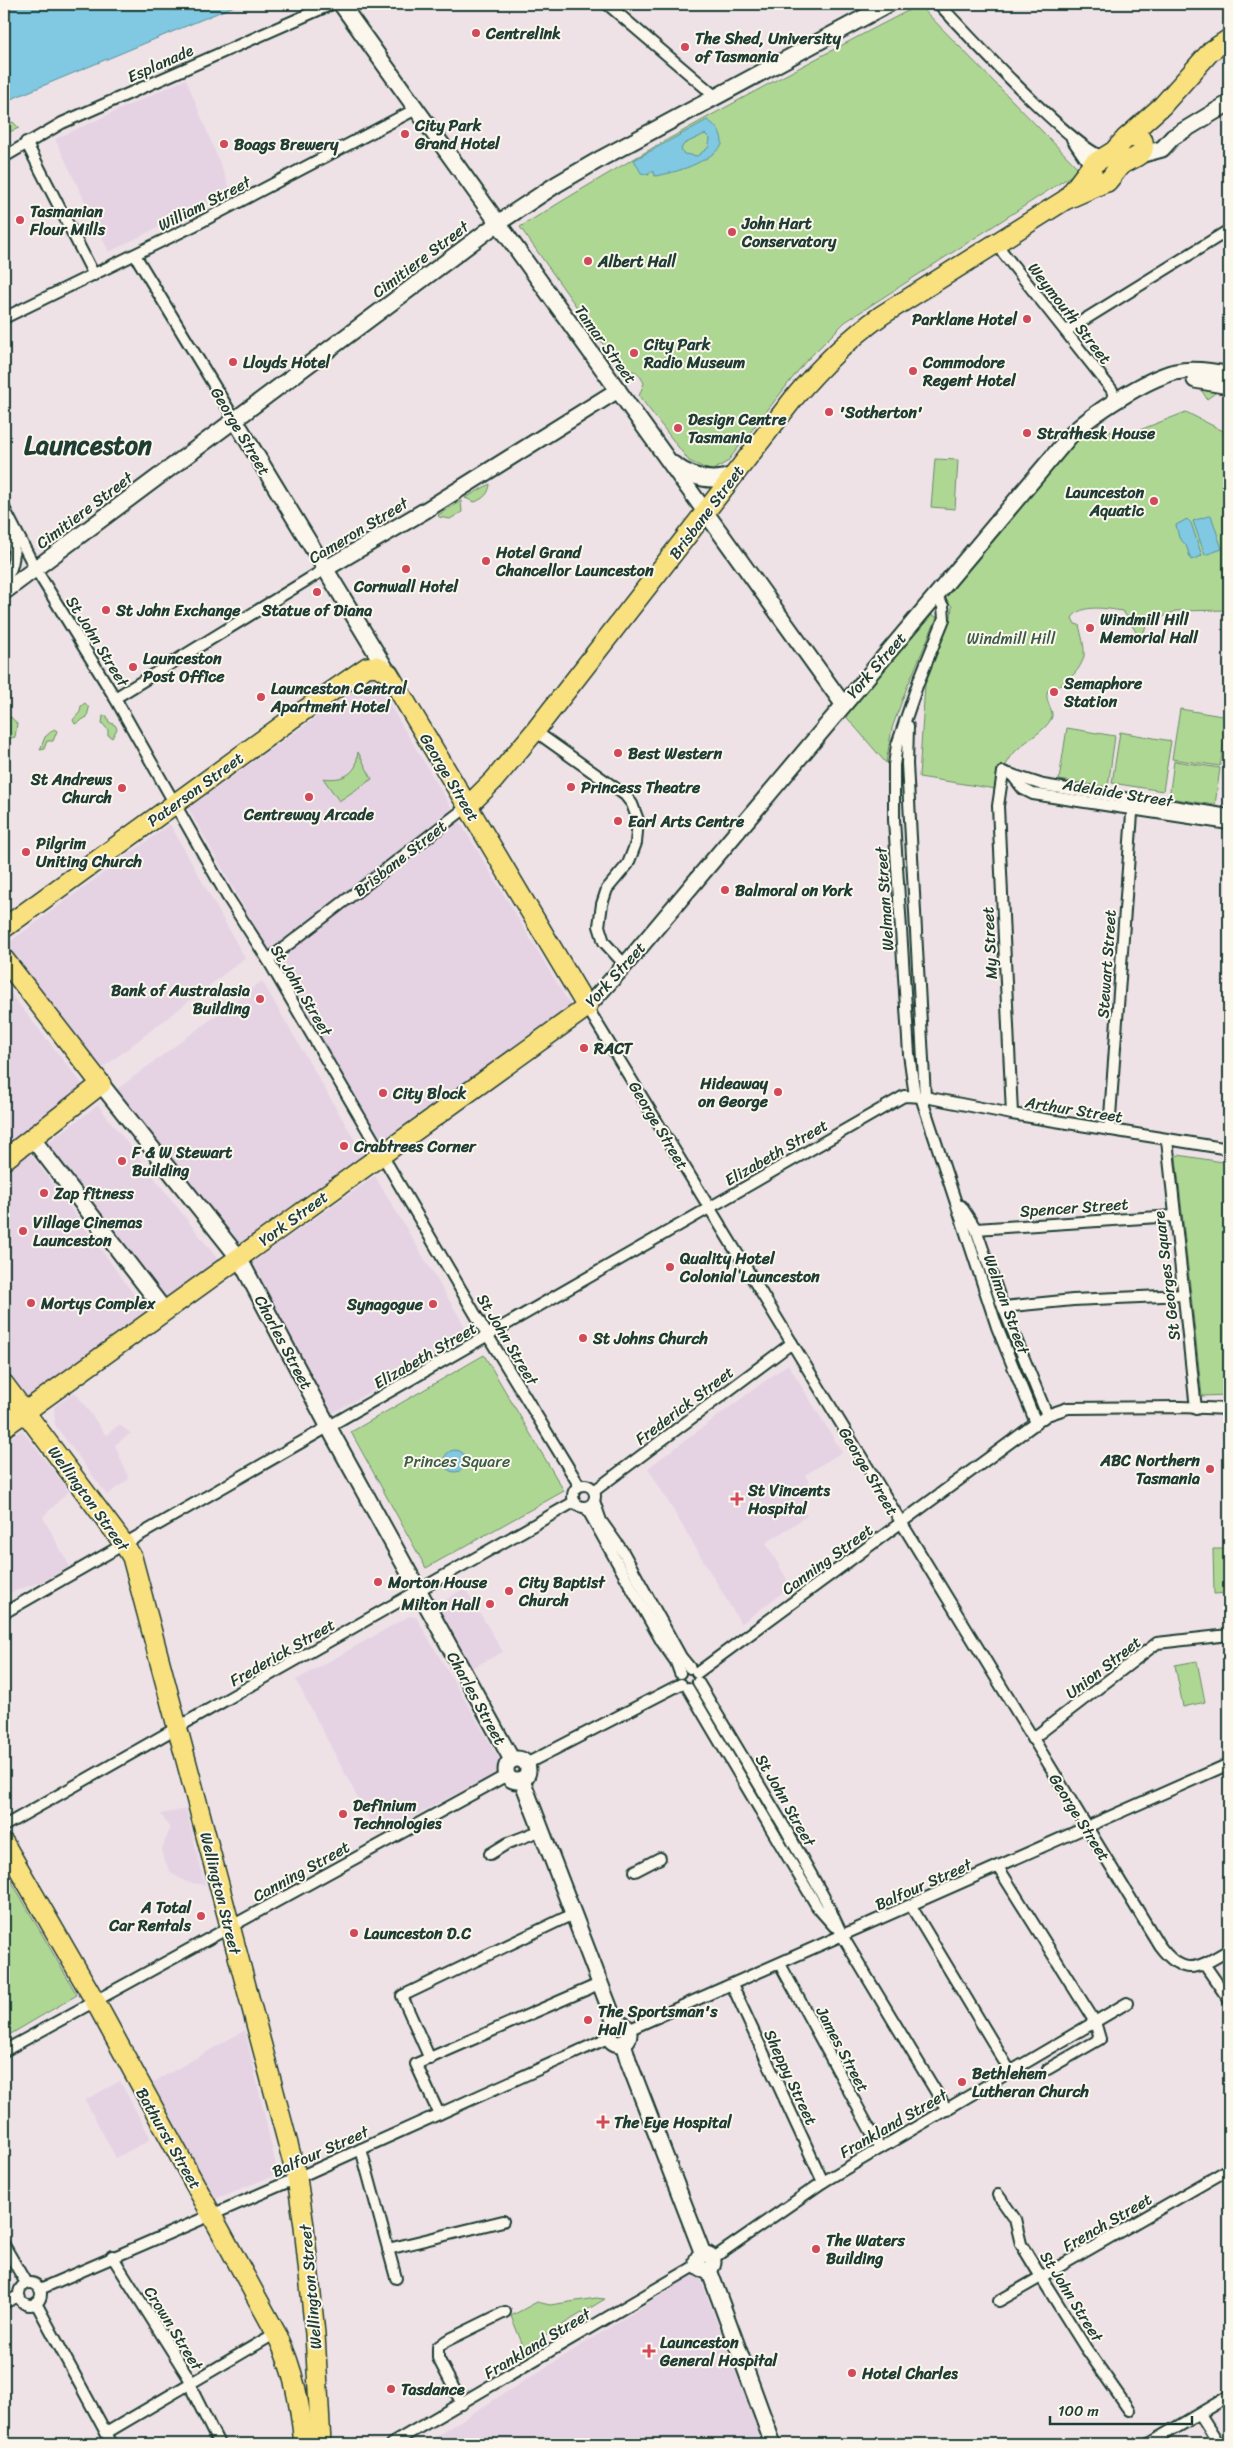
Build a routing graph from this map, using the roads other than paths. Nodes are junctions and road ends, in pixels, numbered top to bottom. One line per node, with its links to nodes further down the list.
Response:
1 (332, 4): 12 (street, Esplanade)
2 (341, 4): 10 (street, Tamar Street)
3 (607, 4): 8 (street)
4 (889, 4): 6 (street, Cimitiere Street)
5 (939, 4): 11 (street)
6 (872, 9): 8 (street, Cimitiere Street)
7 (1229, 39): 13 (highway)
8 (715, 96): 18 (street, Cimitiere Street)
9 (1229, 103): 13 (street)
10 (416, 109): 18 (street, Tamar Street); 21 (street, William Street)
11 (1071, 136): 15 (street); 15 (street)
12 (26, 142): 14 (street, Esplanade); 22 (street)
13 (1138, 144): 15 (highway, Brisbane Street); 16 (highway)
14 (4, 157)
15 (1096, 165): 16 (highway); 17 (highway, Brisbane Street)
16 (1106, 182): 17 (highway, Brisbane Street)
17 (1065, 200): 20 (highway, Brisbane Street)
18 (498, 223): 27 (street, Tamar Street); 29 (street, Cimitiere Street)
19 (1229, 230): 24 (street)
20 (996, 244): 24 (street, Weymouth Street); 31 (highway, Brisbane Street)
21 (134, 255): 22 (street, William Street); 29 (street, George Street)
22 (94, 275): 23 (street, William Street)
23 (4, 318)
24 (1066, 331): 28 (street, Weymouth Street)
25 (1226, 374): 28 (street, York Street)
26 (1229, 386): 28 (street, York Street)
27 (618, 390): 30 (street, Tamar Street); 36 (street, Cameron Street)
28 (1115, 403): 39 (street, York Street)
29 (235, 420): 35 (street, Cimitiere Street); 36 (street, George Street)
30 (668, 460): 31 (street); 33 (street, Tamar Street)
31 (735, 474): 33 (highway, Brisbane Street)
32 (4, 508): 34 (street, St John Street)
33 (706, 512): 45 (street, Tamar Street); 46 (highway, Brisbane Street)
34 (12, 524): 35 (street, St John Street); 37 (street)
35 (35, 568): 38 (street, Cimitiere Street); 43 (street, St John Street)
36 (325, 569): 40 (street, George Street); 43 (street, Cameron Street)
37 (4, 581)
38 (4, 592)
39 (936, 596): 44 (street, Welman Street); 45 (street, York Street)
40 (368, 640): 41 (street); 42 (street, George Street)
41 (363, 670): 42 (highway); 48 (highway, Paterson Street)
42 (389, 674): 50 (highway, George Street)
43 (115, 698): 48 (street, St John Street)
44 (912, 702): 60 (street, Welman Street); 60 (street, Welman Street)
45 (843, 704): 57 (street, York Street)
46 (535, 731): 50 (highway, Brisbane Street); 57 (street)
47 (1008, 773): 49 (street, Adelaide Street); 61 (street, My Street)
48 (176, 803): 54 (highway, Paterson Street); 56 (street, St John Street)
49 (1133, 805): 52 (street, Adelaide Street); 62 (street, Stewart Street)
50 (468, 806): 56 (street, Brisbane Street); 58 (highway, George Street)
51 (1229, 815): 52 (street, Adelaide Street)
52 (1210, 817): 53 (street, Adelaide Street)
53 (1229, 824)
54 (4, 928)
55 (4, 959): 59 (highway, Charles Street)
56 (268, 960): 66 (street, St John Street)
57 (625, 965): 58 (street, York Street)
58 (587, 1006): 66 (highway, York Street); 69 (street, George Street)
59 (102, 1084): 63 (highway); 72 (street, Charles Street)
60 (920, 1096): 61 (street, Arthur Street); 68 (street, Welman Street); 69 (street, Elizabeth Street)
61 (1012, 1114): 62 (street, Arthur Street)
62 (1109, 1130): 64 (street, Arthur Street)
63 (32, 1138): 67 (highway); 75 (street)
64 (1167, 1140): 65 (street, Arthur Street); 70 (street, St Georges Square)
65 (1229, 1150)
66 (382, 1153): 72 (highway, York Street); 76 (street, St John Street)
67 (4, 1160)
68 (954, 1193): 71 (street, Welman Street); 83 (street, Welman Street)
69 (709, 1208): 76 (street, Elizabeth Street); 77 (street, George Street)
70 (1174, 1216): 71 (street, Spencer Street); 73 (street, St Georges Square)
71 (976, 1229): 74 (street, Welman Street)
72 (238, 1258): 75 (highway, York Street); 85 (street, Charles Street)
73 (1184, 1295): 74 (street); 79 (street, St Georges Square)
74 (1003, 1307): 82 (street, Welman Street)
75 (165, 1311): 81 (highway, York Street)
76 (488, 1336): 85 (street, Elizabeth Street); 86 (street, St John Street)
77 (792, 1344): 87 (street, Frederick Street); 89 (street, George Street)
78 (4, 1384): 81 (highway, Wellington Street)
79 (1196, 1409): 80 (street, Canning Street); 82 (street, Canning Street)
80 (1229, 1409)
81 (25, 1412): 84 (highway, York Street); 90 (highway, Wellington Street)
82 (1047, 1415): 83 (street, Canning Street)
83 (1036, 1423): 89 (street, Canning Street)
84 (4, 1427)
85 (329, 1428): 90 (street, Elizabeth Street); 91 (street, Charles Street)
86 (579, 1486): 87 (street); 88 (street)
87 (591, 1500): 88 (street); 94 (street, St John Street)
88 (574, 1502): 91 (street, Frederick Street)
89 (900, 1523): 94 (street, Canning Street); 98 (street, George Street)
90 (124, 1544): 92 (street, Elizabeth Street); 97 (highway, Wellington Street)
91 (419, 1591): 97 (street, Frederick Street); 99 (street, Charles Street)
92 (4, 1613)
93 (1229, 1635): 98 (street, Union Street)
94 (689, 1678): 95 (street, St John Street); 96 (street, St John Street); 99 (street, Canning Street)
95 (713, 1708): 96 (street); 103 (street, St John Street)
96 (704, 1714): 104 (street, St John Street)
97 (179, 1728): 106 (street, Frederick Street); 116 (highway, Wellington Street)
98 (1032, 1740): 107 (street, George Street)
99 (519, 1762): 101 (street); 102 (street)
100 (1229, 1764): 107 (street, Balfour Street)
101 (507, 1774): 102 (street); 116 (street, Canning Street)
102 (522, 1780): 108 (street)
103 (760, 1786): 104 (street); 105 (street, St John Street)
104 (750, 1792): 105 (street, St John Street)
105 (777, 1825): 117 (street, St John Street)
106 (4, 1826)
107 (1086, 1827): 112 (street, Balfour Street); 120 (street, George Street)
108 (542, 1830): 110 (street); 115 (street)
109 (4, 1843): 124 (highway, Bathurst Street)
110 (490, 1854)
111 (660, 1858): 113 (street)
112 (998, 1867): 114 (street, Balfour Street); 126 (street)
113 (635, 1871)
114 (911, 1906): 117 (street, Balfour Street); 131 (street)
115 (572, 1914): 121 (street); 129 (street)
116 (230, 1927): 124 (street, Canning Street); 137 (highway, Wellington Street)
117 (843, 1937): 119 (street, Balfour Street); 132 (street, St John Street)
118 (1229, 1950): 120 (street)
119 (780, 1964): 122 (street, Balfour Street); 134 (street, James Street)
120 (1204, 1964): 123 (street)
121 (599, 1984): 127 (street); 129 (street)
122 (732, 1985): 127 (street, Balfour Street); 138 (street, Sheppy Street)
123 (1229, 2000)
124 (94, 2001): 128 (street, Canning Street); 140 (highway, Bathurst Street)
125 (1127, 2003): 126 (street, Frankland Street)
126 (1094, 2022): 130 (street); 131 (street, Frankland Street)
127 (619, 2034): 133 (street, Balfour Street); 145 (street)
128 (4, 2051)
129 (430, 2059): 133 (street)
130 (1048, 2069)
131 (1010, 2072): 132 (street, Frankland Street)
132 (947, 2110): 134 (street, Frankland Street)
133 (439, 2114): 135 (street, Balfour Street)
134 (880, 2148): 138 (street, Frankland Street)
135 (361, 2149): 137 (street, Balfour Street); 143 (street)
136 (1229, 2168): 146 (street, French Street)
137 (297, 2178): 140 (street, Balfour Street); 165 (highway, Wellington Street)
138 (823, 2182): 145 (street, Frankland Street)
139 (998, 2195): 146 (street, St John Street)
140 (212, 2213): 144 (street, Balfour Street); 155 (highway, Bathurst Street)
141 (503, 2221): 143 (street)
142 (4, 2245): 148 (street)
143 (388, 2248): 147 (street)
144 (112, 2256): 149 (street, Balfour Street); 156 (street, Crown Street)
145 (705, 2262): 158 (street, Frankland Street); 167 (street)
146 (1041, 2277): 151 (street, French Street); 159 (street, St John Street)
147 (396, 2278)
148 (26, 2283): 149 (street); 150 (street)
149 (40, 2289): 153 (street)
150 (19, 2296): 152 (street); 153 (street)
151 (999, 2301)
152 (4, 2303)
153 (36, 2303): 161 (street)
154 (505, 2312): 158 (street)
155 (276, 2333): 156 (street); 164 (highway, Bathurst Street)
156 (190, 2385): 161 (street); 163 (street, Crown Street)
157 (1229, 2396): 160 (street)
158 (462, 2404): 166 (street, Frankland Street)
159 (1129, 2410)
160 (1200, 2414): 168 (street); 169 (street)
161 (106, 2433): 162 (street)
162 (112, 2444)
163 (219, 2444)
164 (304, 2444)
165 (320, 2444)
166 (391, 2444)
167 (773, 2444)
168 (1148, 2444)
169 (1219, 2444)

